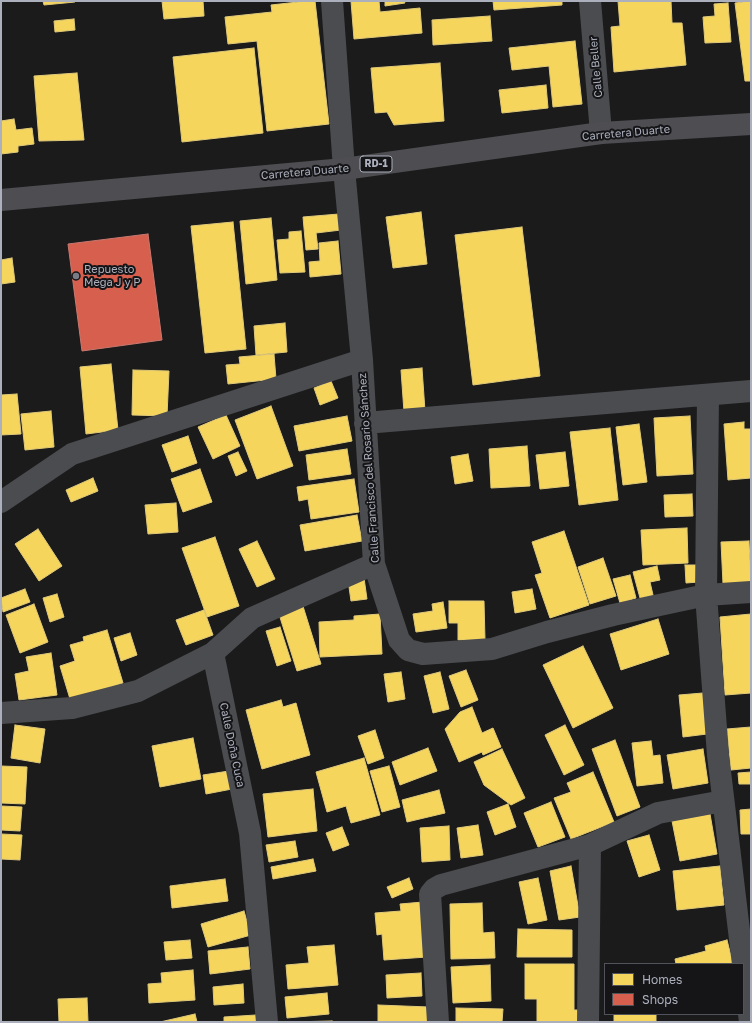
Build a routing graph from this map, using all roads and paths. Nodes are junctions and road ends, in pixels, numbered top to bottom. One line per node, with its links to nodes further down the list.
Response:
1 (332, 1): 5 (street, Calle Francisco del Rosario Sánchez)
2 (590, 1): 4 (street, Calle Beller)
3 (751, 124): 4 (main road, Carretera Duarte / RD-1)
4 (601, 134): 5 (main road, Carretera Duarte / RD-1)
5 (344, 169): 6 (main road, Carretera Duarte / RD-1); 7 (street, Calle Francisco del Rosario Sánchez)
6 (1, 200)
7 (362, 360): 10 (street, Calle Francisco del Rosario Sánchez); 11 (street)
8 (751, 391): 9 (street)
9 (708, 395): 10 (street); 14 (street)
10 (365, 423): 12 (street, Calle Francisco del Rosario Sánchez)
11 (1, 502)
12 (374, 564): 14 (street, Calle Francisco del Rosario Sánchez); 15 (street)
13 (751, 592): 14 (street, Calle Francisco del Rosario Sánchez)
14 (706, 595): 17 (street)
15 (213, 654): 16 (street); 21 (street, Calle Doña Cuca)
16 (1, 713)
17 (723, 801): 18 (street); 19 (street)
18 (590, 844): 22 (street); 23 (street)
19 (743, 963)
20 (744, 972): 24 (street)
21 (267, 1022)
22 (438, 1022)
23 (588, 1022)
24 (750, 1022)

